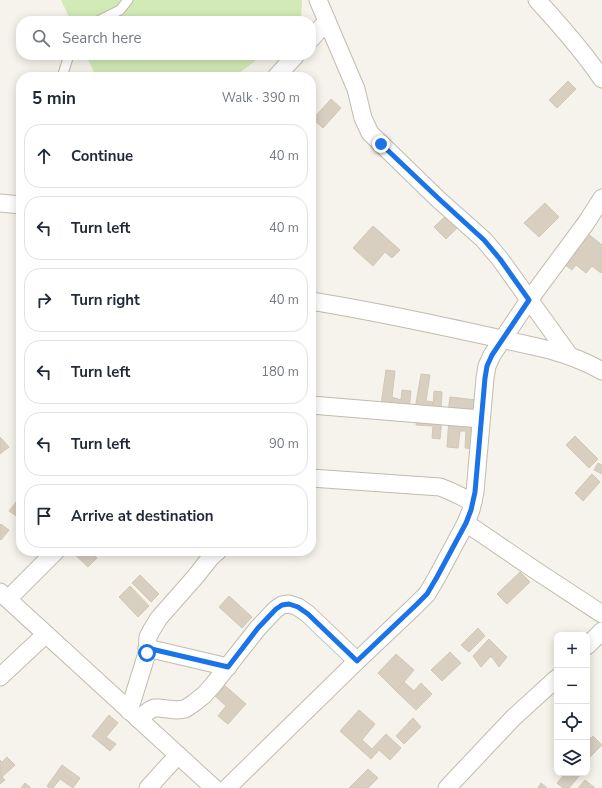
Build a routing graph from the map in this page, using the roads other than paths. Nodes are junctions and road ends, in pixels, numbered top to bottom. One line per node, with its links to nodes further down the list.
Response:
1 (128, 0): 4 (lane)
2 (318, 0): 5 (street)
3 (537, 0): 11 (street)
4 (108, 16)
5 (327, 21): 6 (street); 15 (street)
6 (316, 33)
7 (67, 60): 9 (lane)
8 (291, 60): 10 (street)
9 (64, 72)
10 (281, 72)
11 (602, 79)
12 (602, 198): 15 (street)
13 (0, 203): 14 (street)
14 (16, 204)
15 (529, 300): 17 (street); 18 (street)
16 (316, 302): 17 (street)
17 (502, 339): 18 (street); 21 (street)
18 (569, 355): 19 (street)
19 (602, 371)
20 (316, 405): 21 (street)
21 (481, 419): 23 (street)
22 (316, 478): 23 (street)
23 (473, 502): 24 (street)
24 (466, 523): 28 (street); 33 (street)
25 (50, 556): 27 (street)
26 (210, 556): 32 (street)
27 (4, 596): 30 (street)
28 (602, 614)
29 (602, 631): 31 (street)
30 (46, 634): 35 (street); 37 (street)
31 (590, 643)
32 (147, 648): 34 (street); 37 (street)
33 (357, 661): 34 (street); 41 (street)
34 (228, 667): 37 (street)
35 (0, 677)
36 (554, 681): 42 (street)
37 (134, 715): 38 (street)
38 (178, 756): 39 (street); 40 (street)
39 (148, 788)
40 (214, 788)
41 (226, 788)
42 (447, 788)

